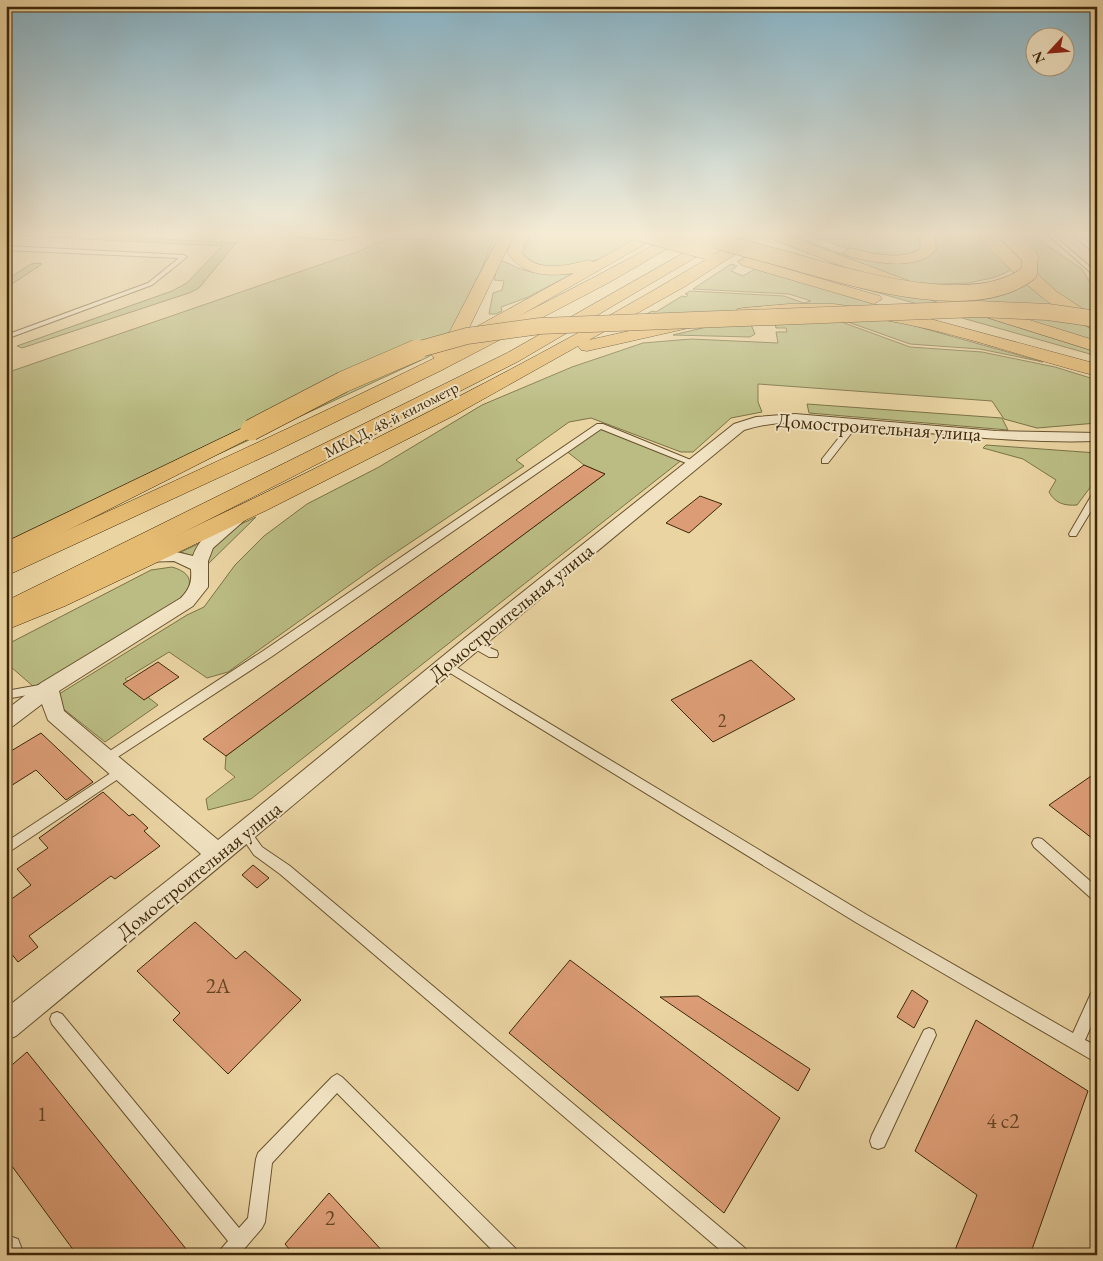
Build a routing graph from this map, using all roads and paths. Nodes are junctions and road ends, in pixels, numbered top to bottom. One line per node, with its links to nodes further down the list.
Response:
1 (129, 292): 13 (lane)
2 (478, 292): 15 (main road)
3 (551, 292): 15 (main road)
4 (582, 292): 19 (main road, МКАД, 48-й километр)
5 (627, 292): 30 (main road, МКАД, 48-й километр)
6 (664, 292): 18 (main road)
7 (850, 292): 11 (main road, bridge)
8 (926, 292): 14 (main road)
9 (1045, 292): 12 (main road)
10 (1097, 319): 28 (main road, bridge)
11 (966, 325): 16 (main road); 17 (main road)
12 (1097, 326)
13 (6, 337)
14 (1097, 347)
15 (440, 354): 19 (main road)
16 (1097, 360)
17 (1097, 369): 18 (main road)
18 (518, 373): 25 (main road)
19 (402, 383): 28 (main road, МКАД, 48-й километр)
20 (856, 422): 21 (street, Домостроительная улица); 22 (lane); 23 (street, Домостроительная улица)
21 (1097, 436)
22 (825, 461)
23 (694, 463): 32 (street, Домостроительная улица); 38 (lane)
24 (1097, 493): 26 (lane)
25 (258, 505): 27 (main road); 29 (street)
26 (1073, 534)
27 (142, 560): 29 (street); 31 (main road)
28 (9, 561)
29 (199, 567): 35 (street)
30 (6, 612)
31 (6, 621)
32 (472, 642): 33 (lane); 34 (street, Домостроительная улица)
33 (493, 654)
34 (446, 665): 39 (street, Домостроительная улица); 48 (lane)
35 (48, 688): 36 (lane); 37 (street); 38 (street)
36 (6, 695)
37 (6, 721)
38 (113, 766): 41 (lane); 42 (street)
39 (246, 833): 42 (street, Домостроительная улица); 56 (lane)
40 (1038, 843): 43 (lane)
41 (6, 849)
42 (219, 855): 46 (street, Домостроительная улица)
43 (1097, 895)
44 (1097, 996): 48 (lane)
45 (57, 1019): 51 (lane)
46 (6, 1026)
47 (929, 1034): 50 (lane)
48 (1076, 1042): 49 (lane)
49 (1097, 1055)
50 (878, 1141)
51 (239, 1241): 54 (lane); 55 (lane)
52 (6, 1251): 53 (street)
53 (8, 1255)
54 (227, 1255)
55 (510, 1255)
56 (740, 1255)

